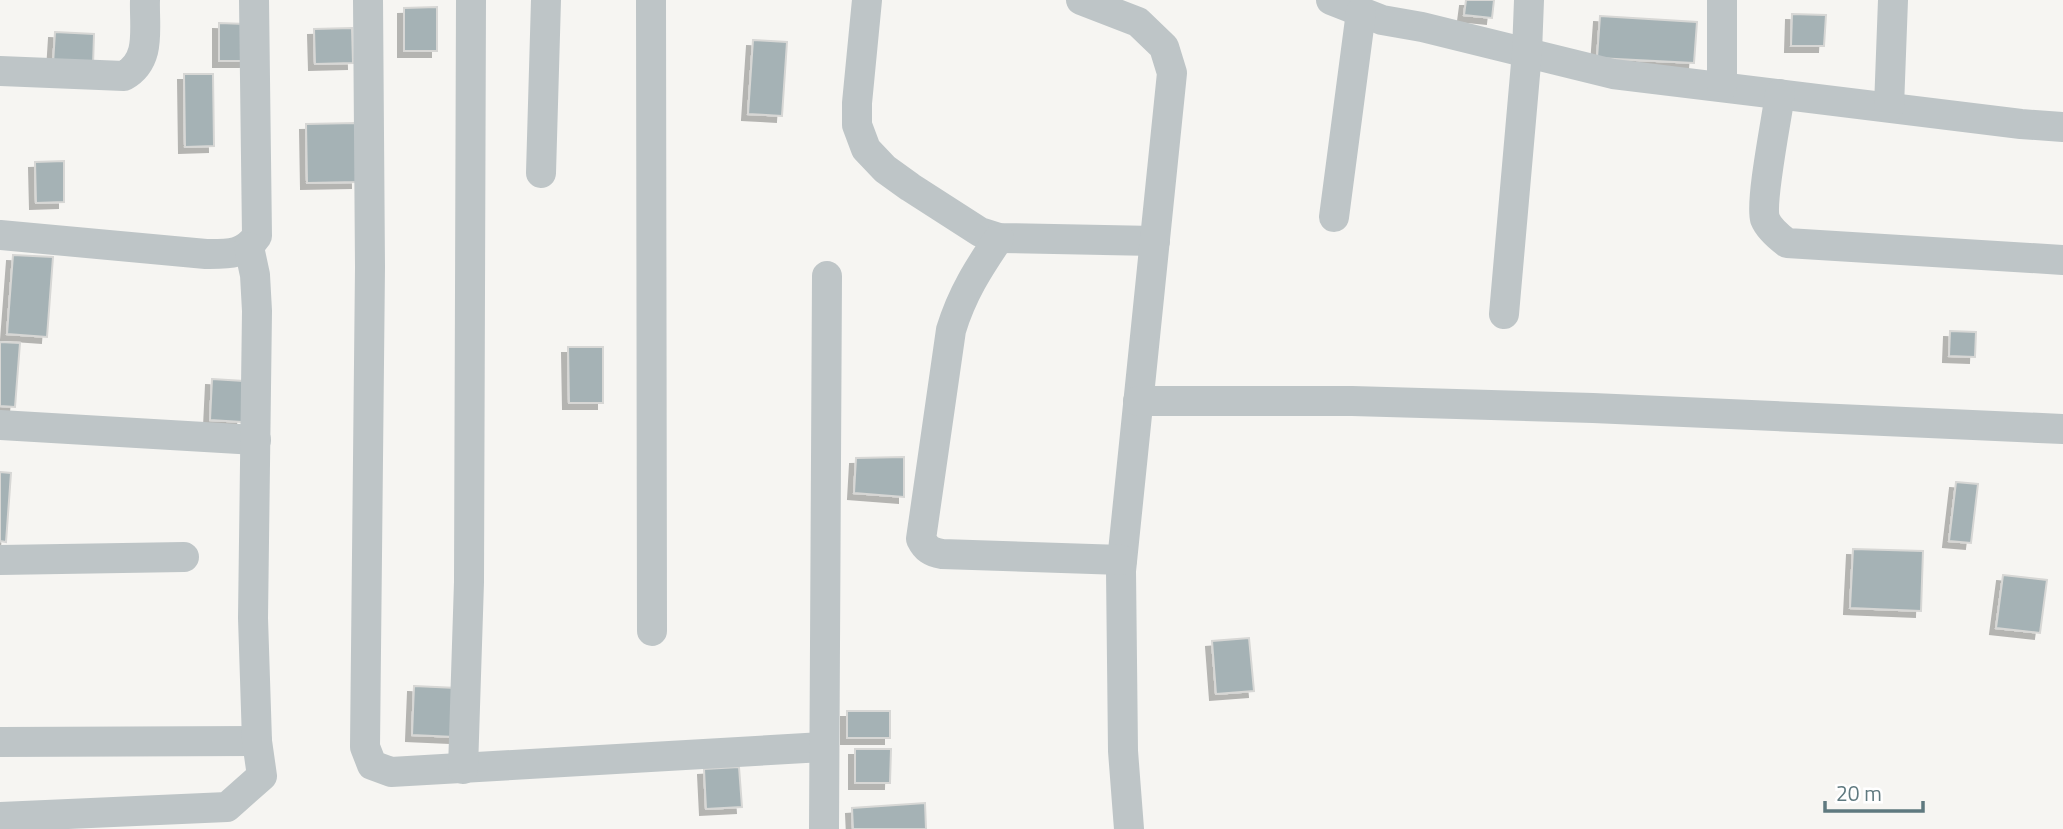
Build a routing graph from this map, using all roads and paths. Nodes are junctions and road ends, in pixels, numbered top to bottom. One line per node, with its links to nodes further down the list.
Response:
1 (145, 0): 16 (street)
2 (254, 0): 26 (street)
3 (368, 0): 41 (street)
4 (471, 0): 41 (street)
5 (546, 0): 21 (street)
6 (651, 0): 37 (street)
7 (867, 0): 24 (street)
8 (1081, 0): 25 (street)
9 (1331, 0): 13 (street)
10 (1529, 0): 15 (street)
11 (1722, 0): 17 (street)
12 (1892, 0): 19 (street)
13 (1361, 12): 14 (street); 22 (street)
14 (1421, 13): 15 (street)
15 (1527, 52): 17 (street); 29 (street)
16 (0, 71)
17 (1722, 87): 18 (street)
18 (1780, 94): 19 (street); 27 (street)
19 (1889, 107): 20 (street)
20 (2063, 127)
21 (541, 173)
22 (1334, 217)
23 (0, 235): 26 (street)
24 (999, 238): 25 (street); 36 (street)
25 (1155, 241): 30 (street)
26 (249, 247): 33 (street)
27 (2063, 260)
28 (827, 276): 40 (street)
29 (1504, 314)
30 (1139, 401): 32 (street); 36 (street)
31 (0, 425): 33 (street)
32 (2063, 429)
33 (256, 440): 38 (street)
34 (184, 557): 35 (street)
35 (0, 560)
36 (1122, 560): 44 (street)
37 (652, 631)
38 (257, 741): 39 (street); 42 (street)
39 (0, 742)
40 (822, 747): 41 (street); 43 (street)
41 (463, 769)
42 (0, 817)
43 (824, 829)
44 (1129, 829)

